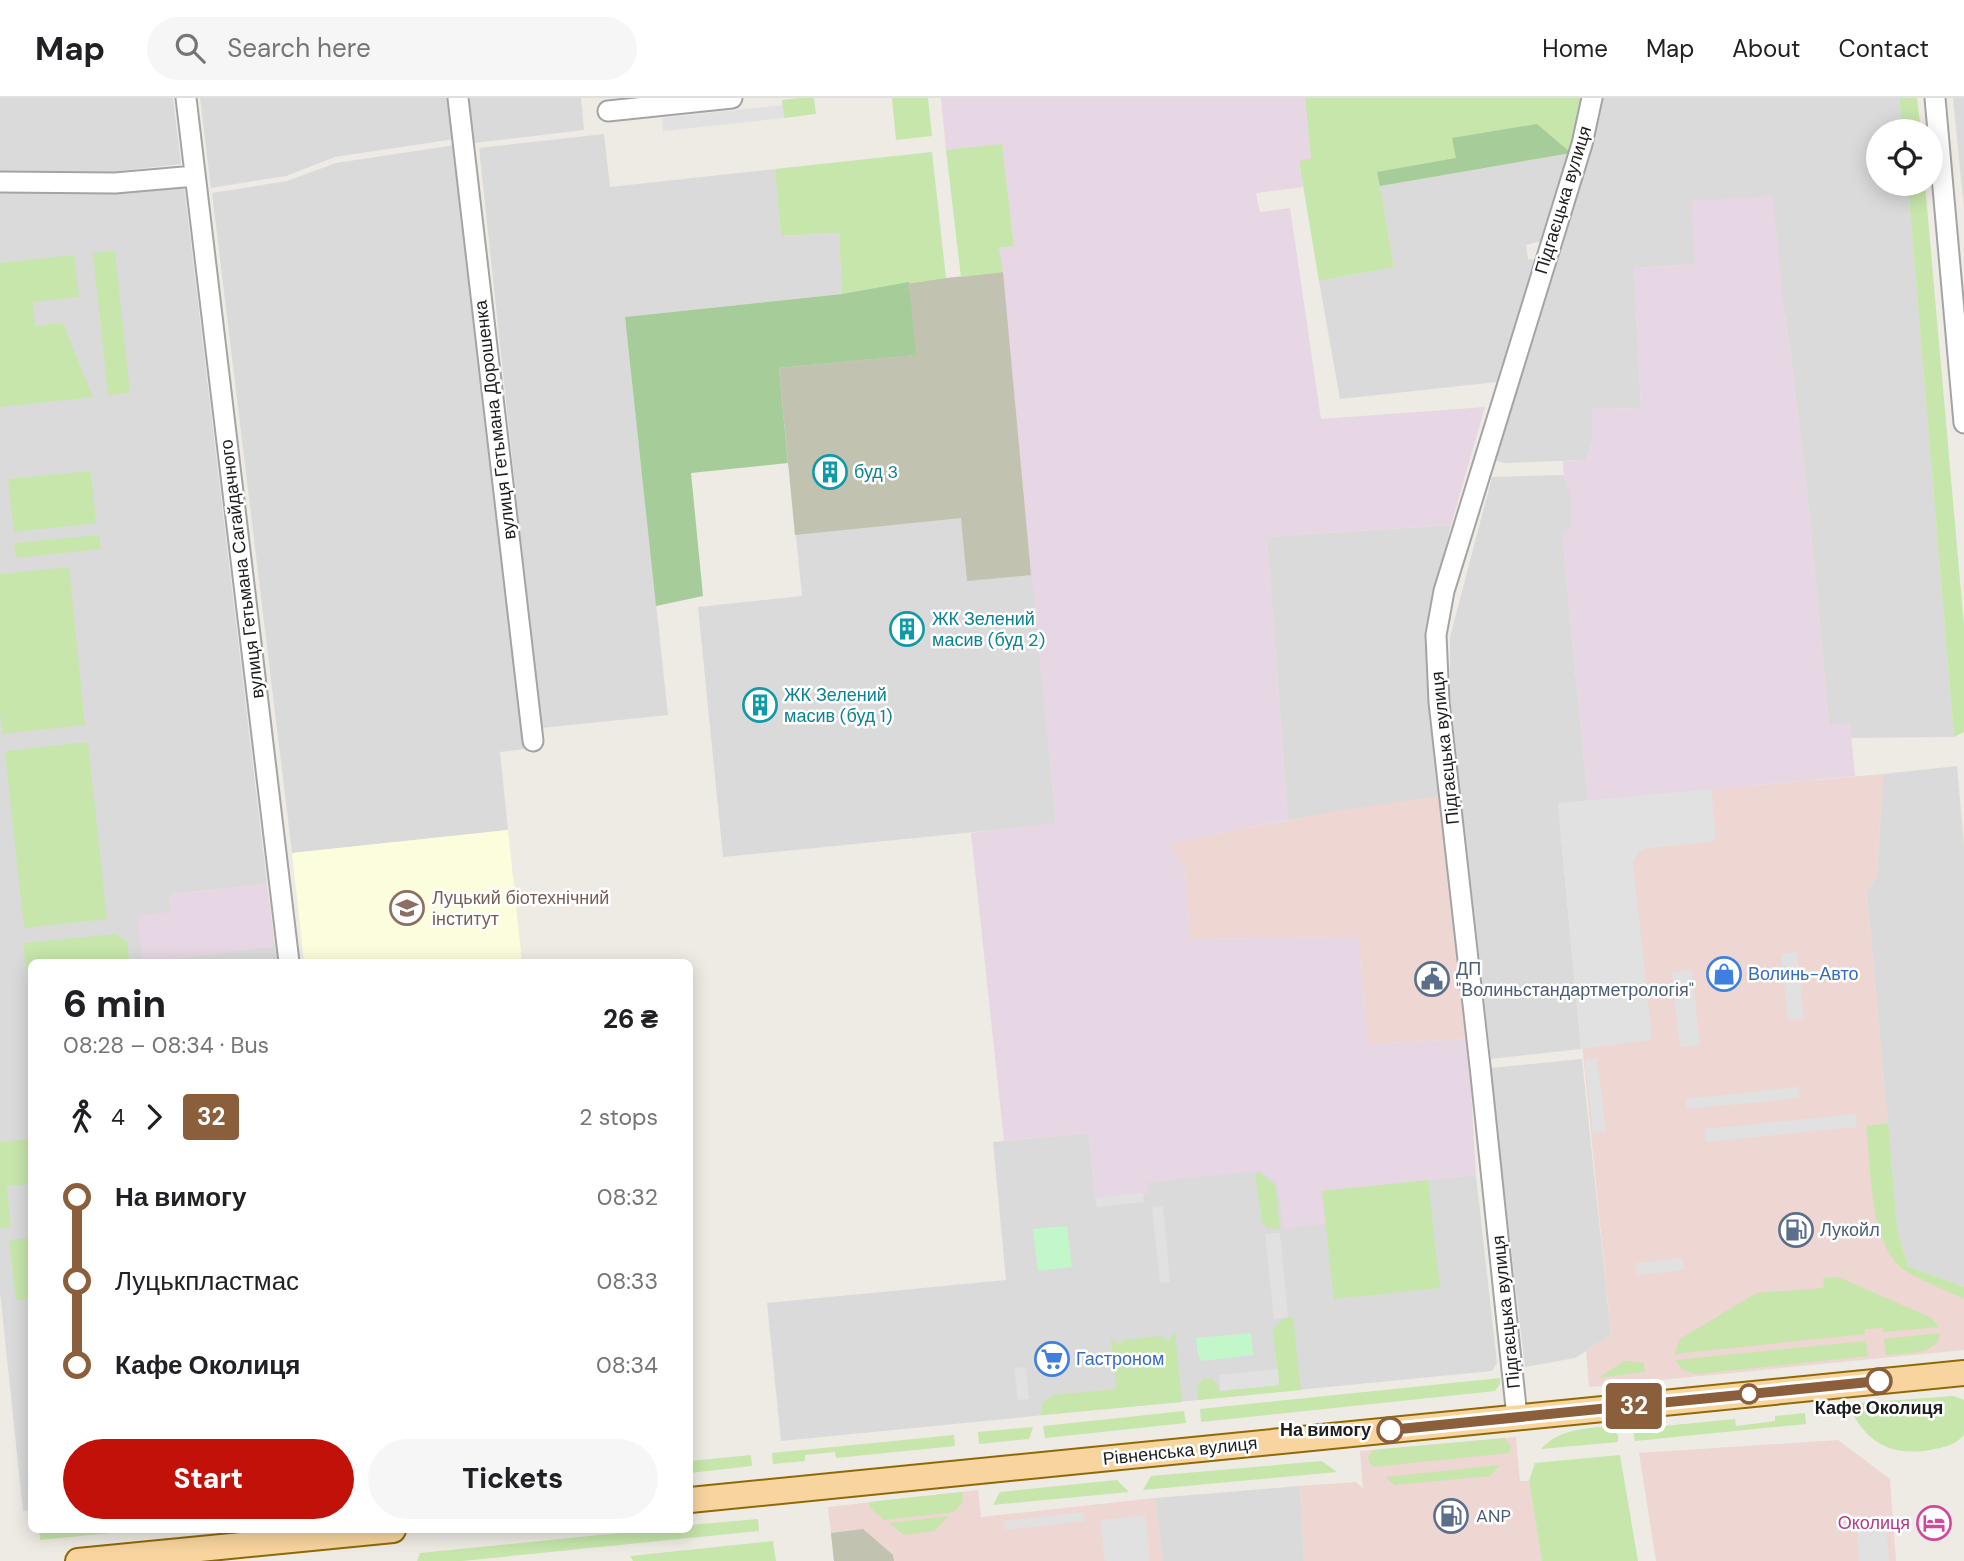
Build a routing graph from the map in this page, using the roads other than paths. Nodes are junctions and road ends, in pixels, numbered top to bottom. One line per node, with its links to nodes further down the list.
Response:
1 (186, 98): 7 (street, вулиця Гетьмана Сагайдачного)
2 (458, 98): 10 (street, вулиця Гетьмана Дорошенка)
3 (732, 98): 6 (street)
4 (1592, 98): 13 (street, Підгаєцька вулиця)
5 (1935, 98): 9 (street)
6 (608, 111)
7 (195, 176): 8 (street); 11 (street, вулиця Гетьмана Сагайдачного)
8 (0, 182)
9 (1964, 423)
10 (533, 741)
11 (289, 959)
12 (1964, 1373): 13 (main road, Рівненська вулиця)
13 (1517, 1417): 14 (main road, Рівненська вулиця)
14 (693, 1500)
15 (342, 1533): 16 (main road)
16 (78, 1561)

